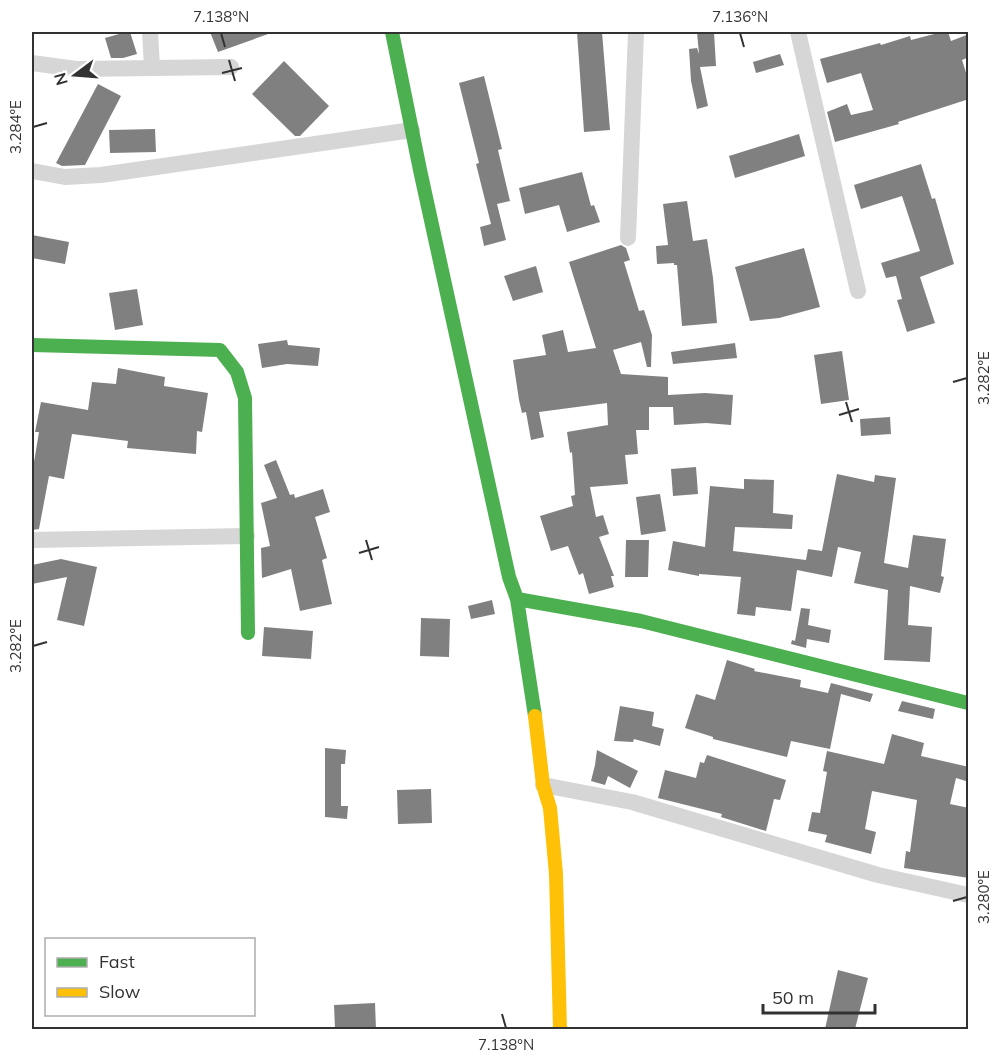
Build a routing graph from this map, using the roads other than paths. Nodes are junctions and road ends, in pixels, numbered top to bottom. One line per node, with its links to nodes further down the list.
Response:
1 (150, 32): 6 (street)
2 (392, 32): 8 (main road)
3 (636, 32): 10 (street)
4 (798, 32): 11 (street)
5 (32, 63): 6 (street)
6 (152, 67): 7 (street)
7 (231, 67)
8 (412, 130): 9 (street); 15 (main road)
9 (32, 171)
10 (628, 238)
11 (858, 291)
12 (32, 345): 13 (main road)
13 (247, 536): 14 (street); 16 (main road)
14 (32, 540)
15 (517, 599): 17 (main road); 18 (main road)
16 (248, 633)
17 (969, 703)
18 (543, 785): 19 (street); 20 (main road)
19 (969, 895)
20 (560, 1029)

